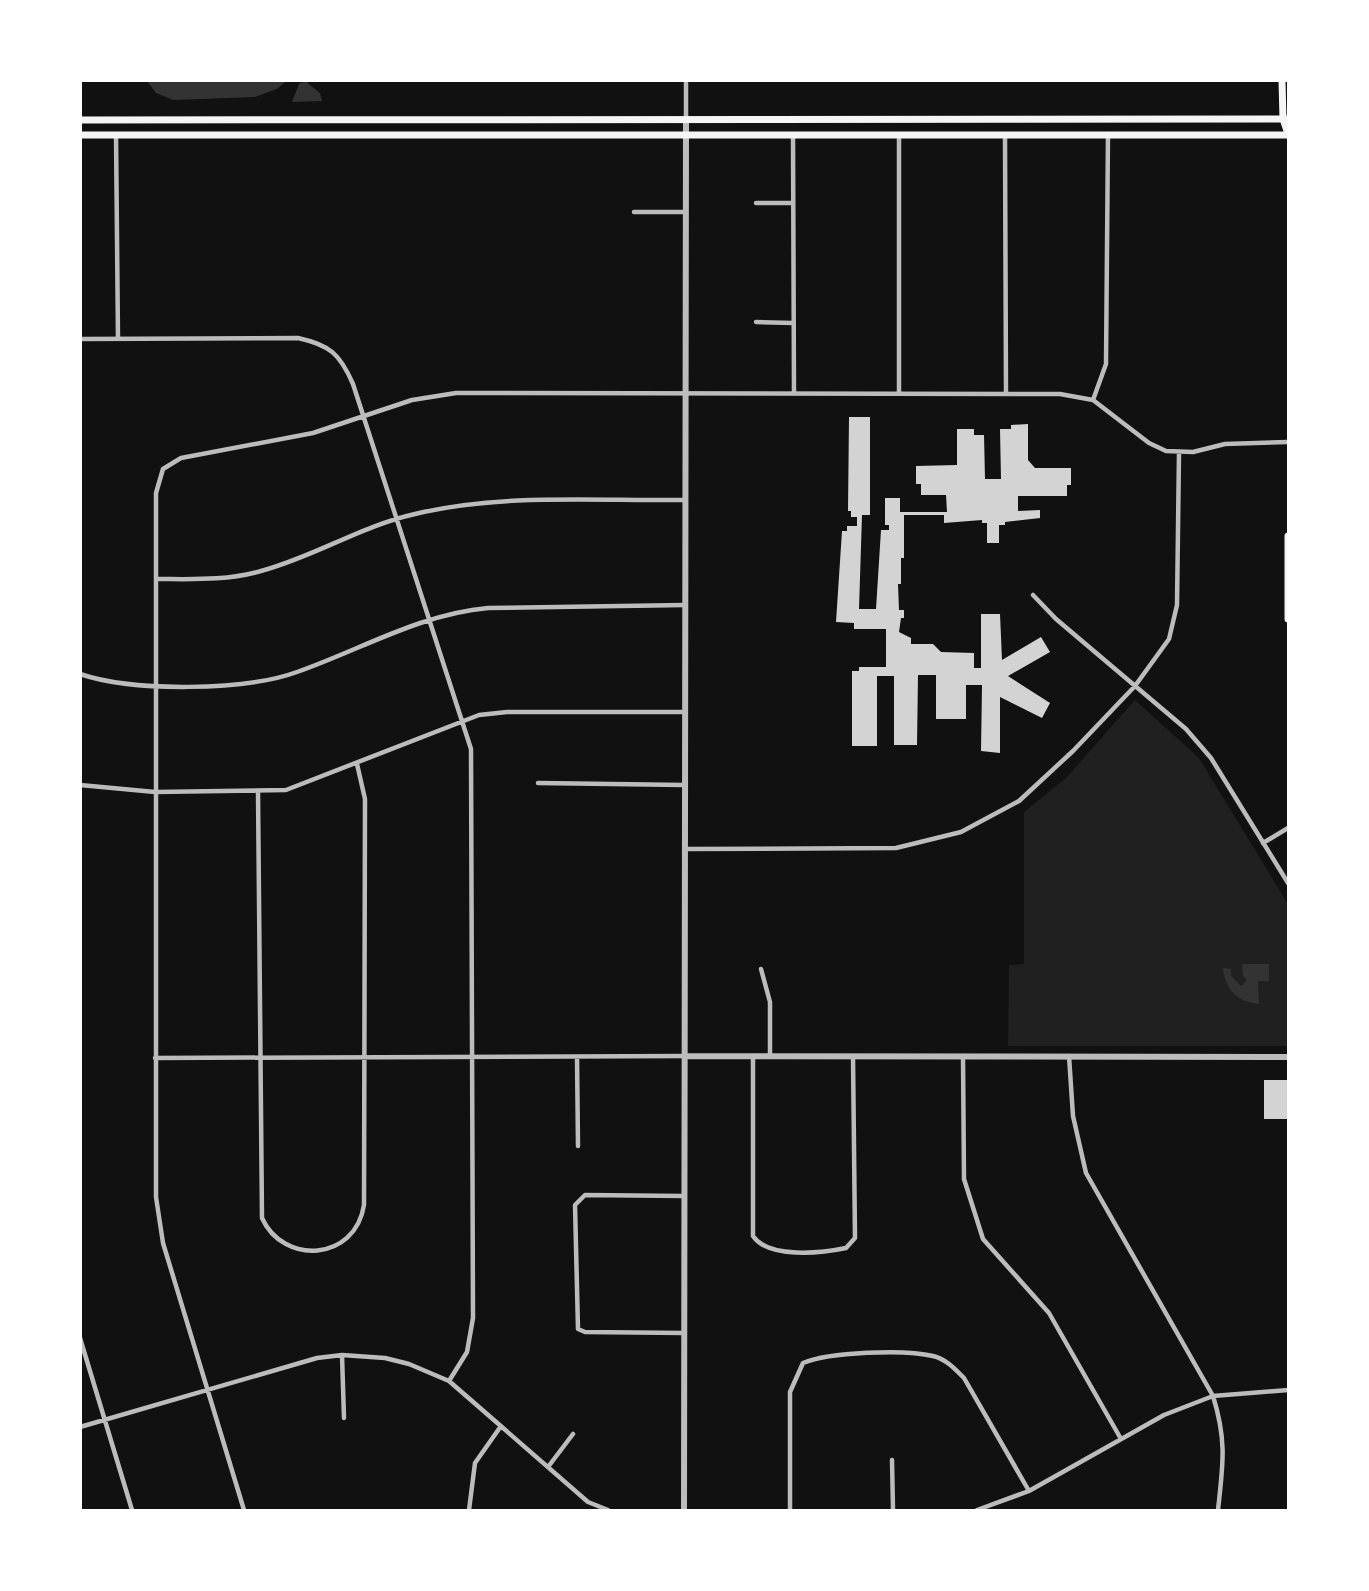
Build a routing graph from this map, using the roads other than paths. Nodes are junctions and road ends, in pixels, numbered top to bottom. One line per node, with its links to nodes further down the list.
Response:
1 (686, 80): 3 (street)
2 (1282, 80): 4 (main road)
3 (686, 118): 4 (main road); 5 (main road); 6 (street)
4 (1286, 119): 11 (main road)
5 (80, 120)
6 (686, 133): 7 (main road); 13 (main road); 17 (street)
7 (793, 133): 8 (main road); 15 (street)
8 (899, 133): 9 (main road); 24 (street)
9 (1005, 133): 10 (main road); 25 (street)
10 (1108, 134): 11 (main road); 26 (street)
11 (1289, 134)
12 (80, 135): 13 (main road)
13 (116, 135): 21 (street)
14 (756, 203): 15 (street)
15 (793, 203): 19 (street)
16 (634, 212): 17 (street)
17 (685, 212): 23 (street)
18 (756, 322): 19 (street)
19 (793, 323): 22 (street)
20 (80, 339): 21 (street)
21 (118, 339): 27 (street)
22 (794, 393): 23 (street); 24 (street)
23 (685, 394): 27 (street); 30 (street)
24 (899, 394): 25 (street)
25 (1006, 394): 26 (street)
26 (1093, 400): 29 (street)
27 (363, 416): 31 (street); 33 (street)
28 (1289, 442): 29 (street)
29 (1179, 453): 40 (street)
30 (685, 500): 31 (street); 35 (street)
31 (396, 519): 33 (street); 37 (street)
32 (1289, 536): 36 (main road)
33 (156, 579): 39 (street)
34 (1033, 595): 40 (street)
35 (685, 605): 37 (street); 41 (street)
36 (1289, 619)
37 (429, 620): 39 (street); 42 (street)
38 (80, 674): 39 (street)
39 (156, 685): 47 (street)
40 (1135, 686): 50 (street); 51 (street)
41 (685, 712): 42 (street); 46 (street)
42 (461, 720): 43 (street); 54 (street)
43 (358, 764): 48 (street); 65 (street)
44 (538, 783): 46 (street)
45 (80, 785): 47 (street)
46 (684, 785): 51 (street)
47 (155, 792): 48 (street); 64 (street)
48 (258, 792): 61 (street)
49 (1289, 828): 50 (street)
50 (1264, 843): 52 (street)
51 (684, 849): 55 (street)
52 (1289, 883)
53 (761, 969): 57 (street)
54 (473, 1056): 62 (street); 65 (street); 71 (street)
55 (685, 1056): 56 (street); 62 (street); 67 (street)
56 (753, 1056): 57 (street); 58 (street)
57 (769, 1056): 58 (street)
58 (853, 1056): 59 (street)
59 (963, 1056): 60 (street); 80 (street)
60 (1069, 1056): 63 (street); 74 (street)
61 (261, 1057): 64 (street); 65 (street); 65 (street)
62 (576, 1057): 66 (street)
63 (1289, 1057)
64 (155, 1058): 73 (street)
65 (363, 1058)
66 (578, 1146)
67 (684, 1196): 68 (street); 68 (street)
68 (684, 1333): 90 (street)
69 (80, 1338): 76 (street)
70 (342, 1355): 71 (street); 73 (street); 75 (street)
71 (449, 1381): 77 (street)
72 (1289, 1390): 74 (street)
73 (207, 1391): 76 (street); 86 (street)
74 (1213, 1396): 80 (street); 94 (street)
75 (344, 1418)
76 (105, 1420): 78 (street); 85 (street)
77 (501, 1425): 82 (street); 87 (street)
78 (80, 1427)
79 (573, 1434): 82 (street)
80 (1121, 1439): 83 (street)
81 (892, 1460): 92 (street)
82 (548, 1466): 84 (street)
83 (1029, 1491): 91 (street); 93 (street)
84 (588, 1502): 88 (street); 89 (street)
85 (132, 1510)
86 (244, 1510)
87 (469, 1510)
88 (584, 1510)
89 (608, 1510)
90 (684, 1510)
91 (790, 1510)
92 (893, 1510)
93 (977, 1510)
94 (1218, 1510)

